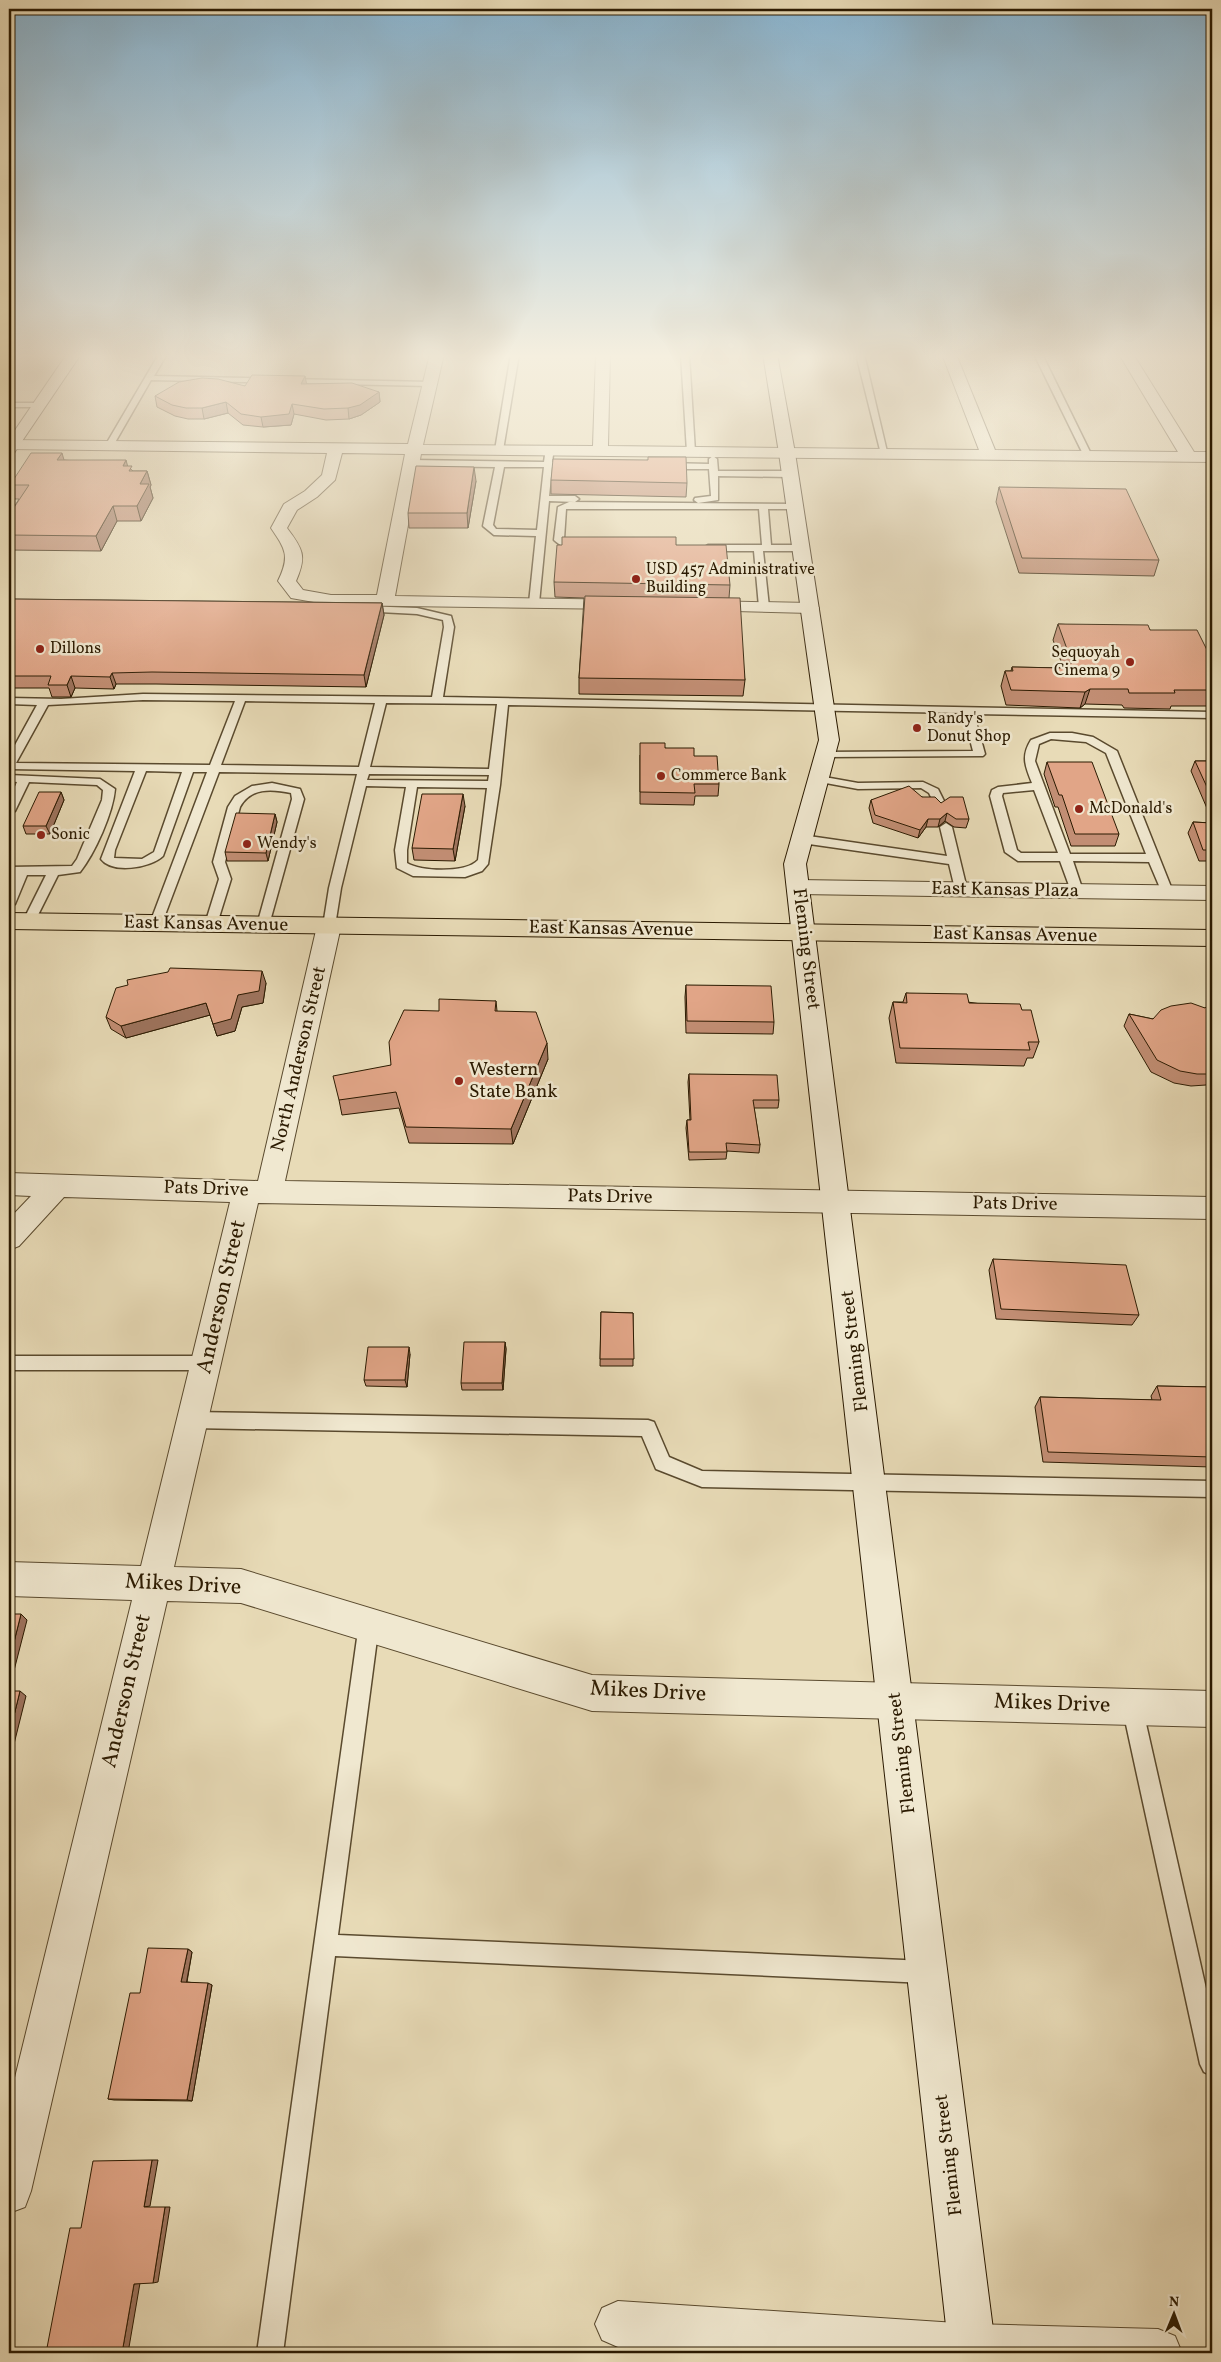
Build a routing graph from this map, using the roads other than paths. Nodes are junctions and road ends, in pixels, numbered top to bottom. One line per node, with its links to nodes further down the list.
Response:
1 (332, 464): 21 (street)
2 (411, 464): 21 (street)
3 (498, 464): 16 (lane)
4 (548, 464): 13 (lane)
5 (583, 464): 10 (lane)
6 (706, 464): 11 (lane)
7 (713, 464): 13 (lane)
8 (715, 464): 12 (lane)
9 (789, 464): 12 (street, Fleming Street)
10 (587, 465)
11 (655, 466)
12 (790, 474): 15 (street, Fleming Street)
13 (543, 498): 16 (lane)
14 (763, 506): 15 (lane); 17 (lane); 20 (lane)
15 (795, 507): 19 (street, Fleming Street)
16 (540, 533): 22 (lane)
17 (591, 547)
18 (699, 548): 20 (lane)
19 (801, 548): 20 (lane); 26 (street, Fleming Street)
20 (762, 549): 25 (lane)
21 (385, 600): 22 (street)
22 (534, 603): 23 (street)
23 (634, 604)
24 (684, 606): 25 (street)
25 (764, 607): 26 (street)
26 (810, 608): 34 (street, Fleming Street)
27 (321, 609): 30 (lane)
28 (241, 698): 29 (lane); 32 (lane); 41 (lane)
29 (381, 700): 30 (lane); 42 (lane)
30 (436, 700): 33 (lane)
31 (9, 701): 32 (lane)
32 (44, 702): 38 (lane)
33 (503, 702): 34 (lane); 43 (lane)
34 (825, 707): 35 (lane); 37 (street, Fleming Street)
35 (968, 710): 36 (lane); 37 (lane)
36 (1212, 715)
37 (826, 754): 46 (street, Fleming Street)
38 (9, 766): 39 (lane)
39 (142, 768): 40 (lane); 53 (lane)
40 (189, 768): 41 (lane); 53 (lane)
41 (215, 768): 42 (lane); 54 (lane)
42 (364, 770): 43 (lane); 47 (lane)
43 (495, 772): 49 (lane)
44 (9, 778): 45 (lane)
45 (25, 778): 52 (lane); 62 (lane)
46 (819, 780): 51 (lane); 56 (street, Fleming Street)
47 (360, 784): 48 (lane); 73 (lane)
48 (412, 784): 49 (lane); 49 (lane)
49 (494, 785)
50 (1038, 786): 57 (lane); 57 (lane); 58 (lane)
51 (940, 805)
52 (9, 811)
53 (169, 826): 54 (lane)
54 (193, 826): 70 (lane)
55 (946, 827): 59 (lane)
56 (802, 839): 59 (lane); 63 (street, Fleming Street)
57 (1066, 857): 58 (lane); 65 (lane)
58 (1154, 858): 66 (lane)
59 (954, 861): 64 (lane)
60 (9, 871): 61 (lane)
61 (23, 871): 62 (lane); 68 (lane)
62 (54, 871): 69 (lane)
63 (798, 887): 64 (street, East Kansas Plaza); 74 (street, Fleming Street)
64 (961, 889): 65 (street, East Kansas Plaza)
65 (1077, 891): 66 (street, East Kansas Plaza)
66 (1167, 892): 67 (street, East Kansas Plaza)
67 (1212, 893)
68 (9, 904)
69 (19, 921): 70 (main road, East Kansas Avenue)
70 (156, 923): 71 (main road, East Kansas Avenue)
71 (211, 924): 72 (main road, East Kansas Avenue); 72 (lane)
72 (263, 925): 73 (main road, East Kansas Avenue)
73 (329, 926): 74 (main road, East Kansas Avenue); 78 (street, North Anderson Street)
74 (805, 931): 75 (main road, East Kansas Avenue); 79 (street, Fleming Street)
75 (1212, 938)
76 (9, 1184): 77 (street, Pats Drive)
77 (58, 1185): 78 (street, Pats Drive); 81 (street)
78 (258, 1191): 79 (street, Pats Drive); 83 (street, Anderson Street)
79 (837, 1201): 80 (street, Pats Drive); 85 (street, Fleming Street)
80 (1212, 1208)
81 (9, 1238)
82 (9, 1363): 83 (lane)
83 (206, 1363): 84 (street, Anderson Street)
84 (192, 1420): 85 (lane); 88 (street, Anderson Street)
85 (870, 1482): 86 (lane); 90 (street, Fleming Street)
86 (1212, 1489)
87 (9, 1579): 88 (street, Mikes Drive)
88 (153, 1582): 89 (street, Mikes Drive); 96 (street, Anderson Street)
89 (369, 1624): 90 (street, Mikes Drive); 93 (lane)
90 (896, 1699): 91 (street, Mikes Drive); 94 (street, Fleming Street)
91 (1132, 1706): 92 (street, Mikes Drive); 95 (lane)
92 (1212, 1709)
93 (325, 1945): 94 (lane); 99 (lane)
94 (927, 1972): 98 (street, Fleming Street)
95 (1212, 2064)
96 (9, 2191)
97 (618, 2324): 98 (street)
98 (972, 2351): 100 (street)
99 (270, 2353)
100 (1158, 2353)

